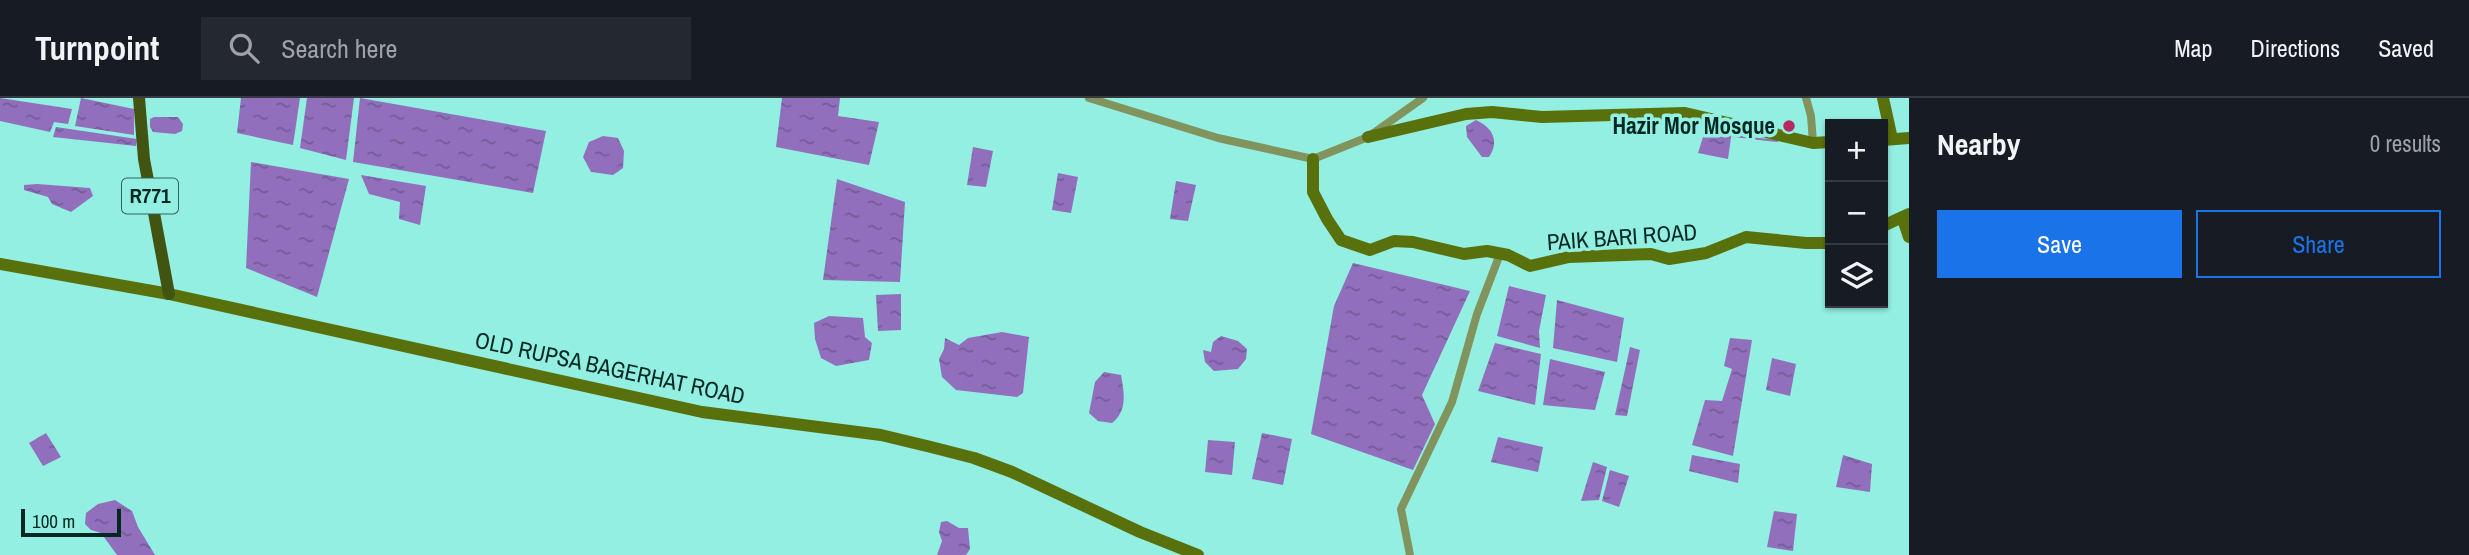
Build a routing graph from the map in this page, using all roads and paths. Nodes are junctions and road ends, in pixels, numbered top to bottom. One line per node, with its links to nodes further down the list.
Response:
1 (139, 98): 19 (main road, R771)
2 (1089, 98): 12 (street)
3 (1423, 98): 7 (street)
4 (1806, 98): 11 (street)
5 (1883, 98): 6 (street)
6 (1885, 119)
7 (1368, 137): 11 (street); 12 (street)
8 (1909, 138): 9 (street)
9 (1888, 139)
10 (1825, 142): 11 (street)
11 (1813, 143)
12 (1313, 159): 17 (street, PAIK BARI ROAD)
13 (1907, 218): 14 (street); 15 (street)
14 (1888, 224)
15 (1909, 237)
16 (1825, 243): 17 (street, PAIK BARI ROAD)
17 (1500, 254): 21 (street)
18 (0, 264): 19 (street, OLD RUPSA BAGERHAT ROAD)
19 (169, 294): 20 (street, OLD RUPSA BAGERHAT ROAD)
20 (1198, 555)
21 (1410, 555)

